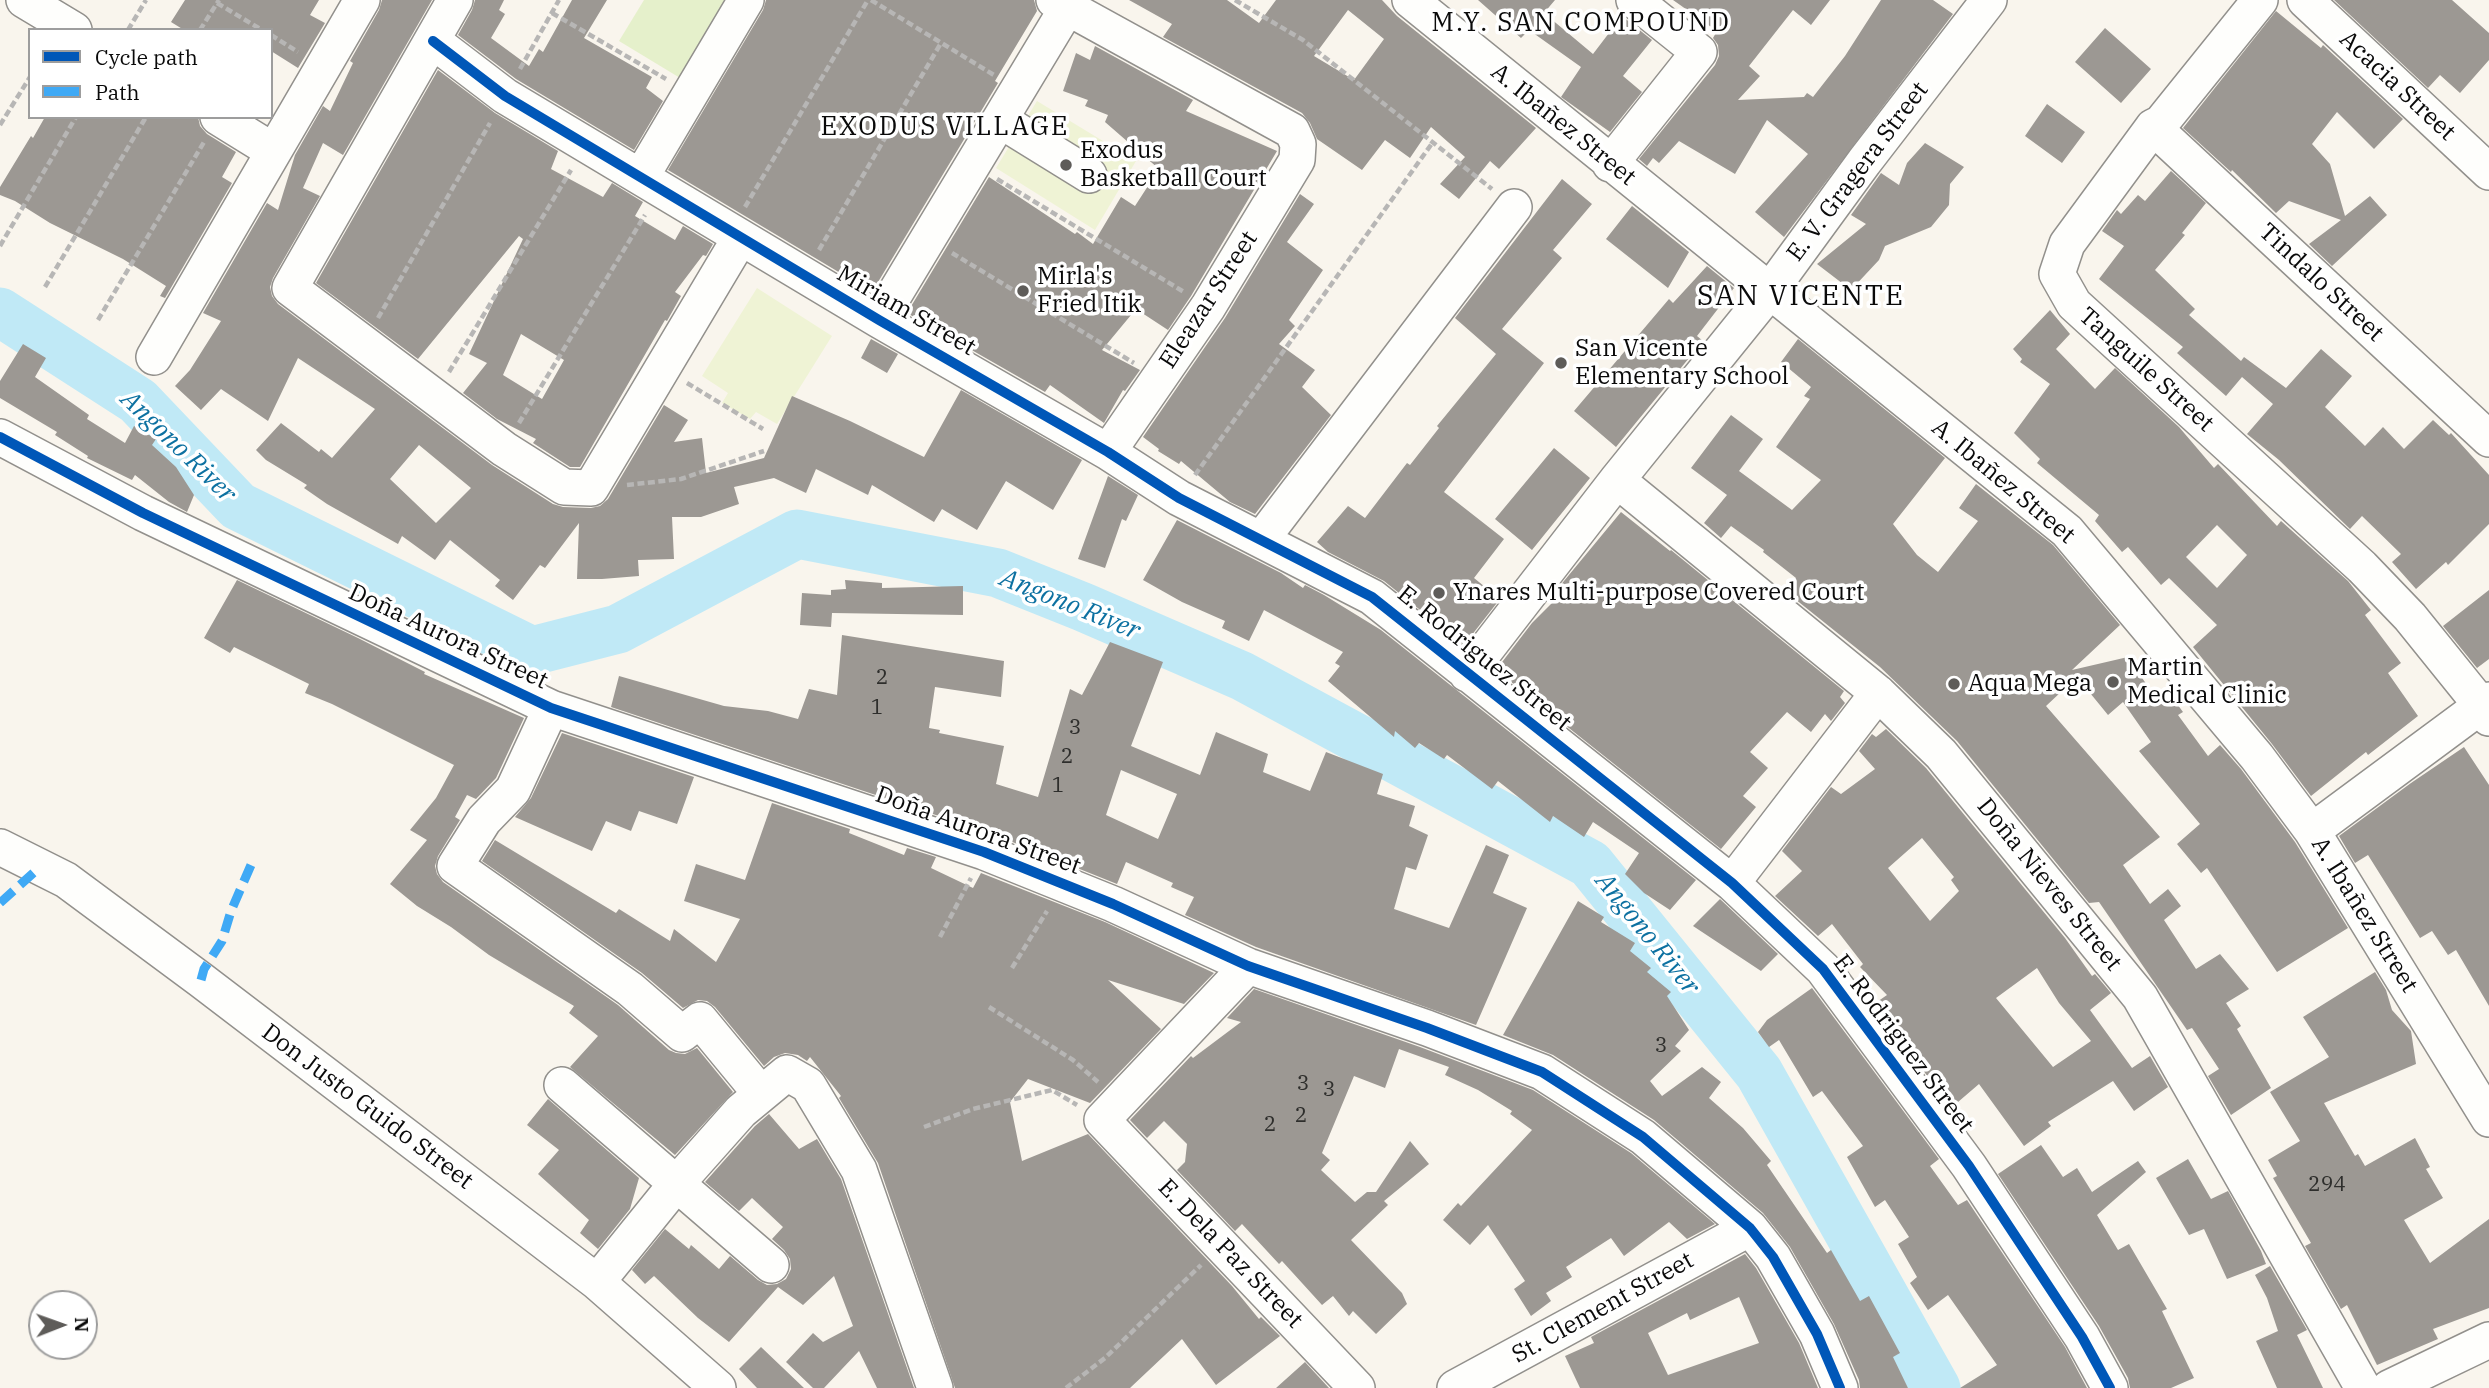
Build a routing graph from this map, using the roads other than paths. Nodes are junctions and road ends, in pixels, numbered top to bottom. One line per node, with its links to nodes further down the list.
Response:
1 (24, 0): 11 (street)
2 (362, 0): 16 (street)
3 (455, 0): 12 (street)
4 (746, 0): 20 (street)
5 (1634, 0): 17 (street)
6 (2260, 0): 15 (street, Tanguile Street)
7 (2305, 0): 18 (street, Acacia Street)
8 (1064, 3): 14 (street); 28 (street, Eleazar Street)
9 (1977, 4): 23 (street, E. V. Gragera Street)
10 (1428, 6): 17 (street, A. Ibañez Street)
11 (71, 28)
12 (433, 41): 20 (street, Miriam Street); 22 (street)
13 (221, 119): 16 (street)
14 (1000, 120): 19 (street); 24 (street)
15 (2153, 127): 27 (street, Tindalo Street); 35 (street, Tanguile Street)
16 (272, 151): 25 (street)
17 (1610, 164): 23 (street, A. Ibañez Street)
18 (2489, 172)
19 (1089, 175)
20 (650, 184): 22 (street, Miriam Street)
21 (1514, 207): 30 (street)
22 (735, 235): 24 (street, Miriam Street)
23 (1769, 292): 29 (street, E. V. Gragera Street); 36 (street, A. Ibañez Street)
24 (878, 320): 28 (street, Miriam Street)
25 (154, 356)
26 (0, 437): 34 (street, Doña Aurora Street)
27 (2489, 439)
28 (1108, 452): 30 (street, Miriam Street)
29 (1618, 480): 32 (street, E. V. Gragera Street); 33 (street, Doña Nieves Street)
30 (1261, 540): 31 (street, Miriam Street)
31 (1372, 597): 32 (street, E. Rodriguez Street)
32 (1467, 674): 38 (street, E. Rodriguez Street)
33 (1878, 692): 38 (street); 54 (street, Doña Nieves Street)
34 (551, 708): 39 (street, Doña Aurora Street); 41 (street)
35 (2486, 708): 36 (street)
36 (2312, 831): 42 (street, A. Ibañez Street)
37 (0, 847): 46 (street, Don Justo Guido Street)
38 (1732, 883): 53 (street, E. Rodriguez Street)
39 (1248, 966): 44 (street, Doña Aurora Street); 50 (street, E. Dela Paz Street)
40 (562, 1085): 43 (street)
41 (761, 1094): 43 (street); 49 (street)
42 (2489, 1119)
43 (677, 1183): 45 (street); 46 (street)
44 (1750, 1228): 51 (street, St. Clement Street); 52 (street, Doña Aurora Street)
45 (771, 1265)
46 (597, 1282): 48 (street, Don Justo Guido Street)
47 (2489, 1340): 55 (street)
48 (718, 1388)
49 (935, 1388)
50 (1357, 1388)
51 (1455, 1388)
52 (1840, 1388)
53 (2110, 1388)
54 (2363, 1388)
55 (2389, 1388)

